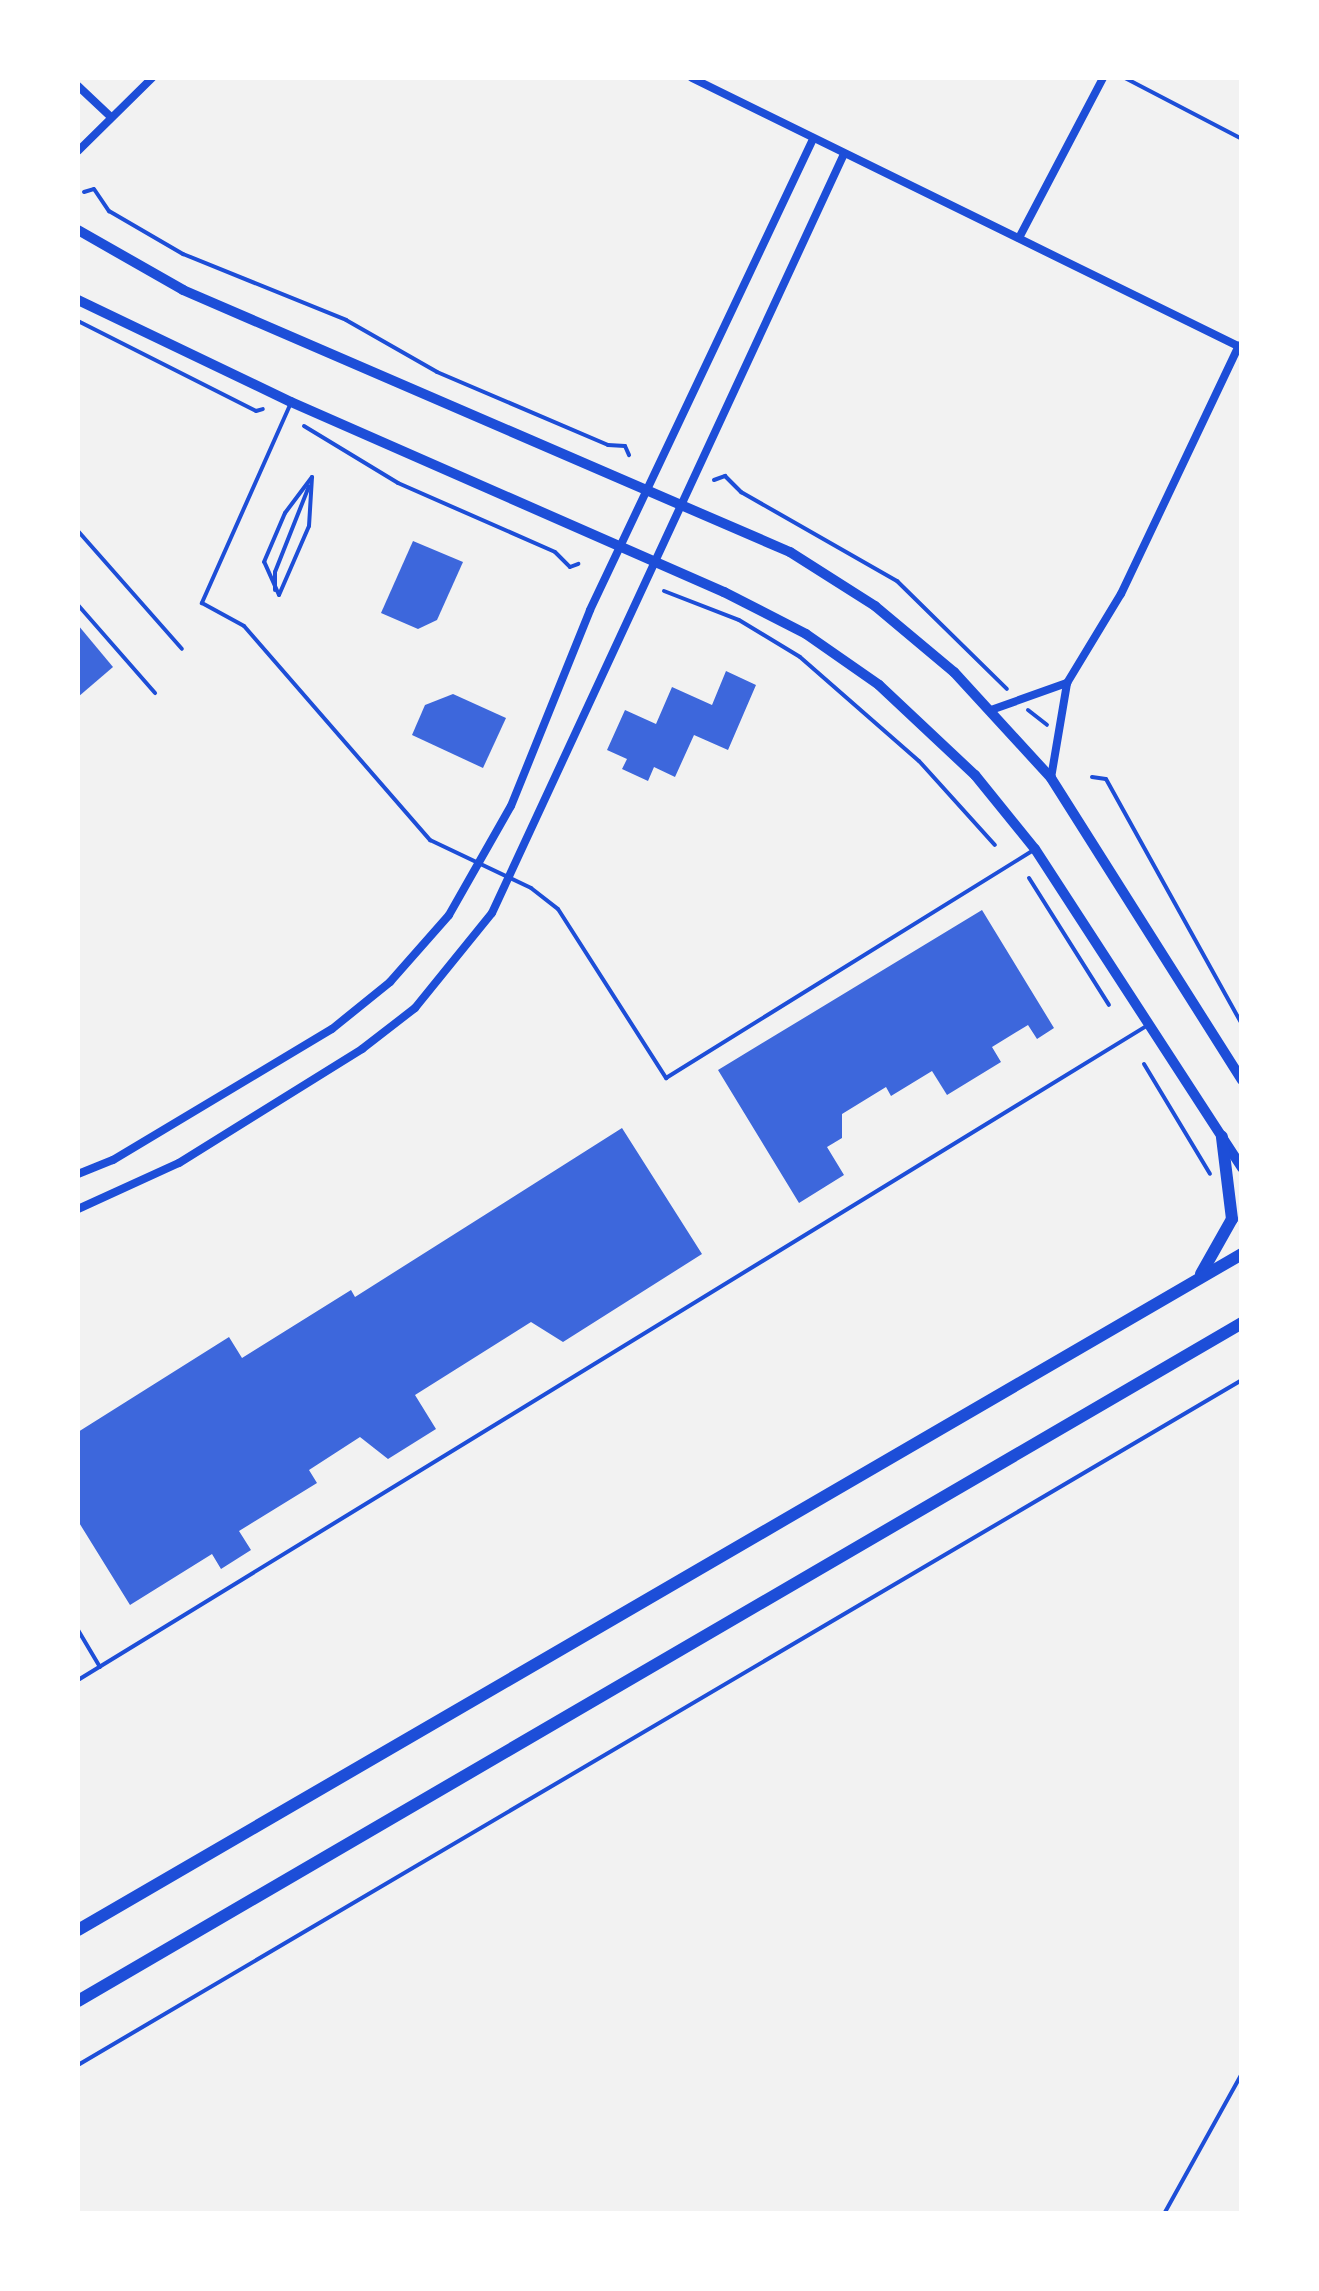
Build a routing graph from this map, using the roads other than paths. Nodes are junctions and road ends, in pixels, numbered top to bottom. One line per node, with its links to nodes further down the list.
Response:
1 (152, 78): 6 (street)
2 (692, 78): 7 (street)
3 (1104, 78): 12 (street)
4 (1125, 78): 8 (lane)
5 (78, 86): 6 (street)
6 (111, 118): 9 (street)
7 (813, 139): 10 (street); 17 (street)
8 (1242, 139)
9 (78, 151)
10 (844, 154): 12 (street); 18 (street)
11 (78, 230): 17 (street)
12 (1019, 238): 14 (street)
13 (78, 300): 15 (street)
14 (1240, 347): 25 (street)
15 (291, 402): 20 (street); 30 (lane)
16 (312, 477): 22 (lane); 22 (lane); 22 (lane)
17 (646, 489): 18 (street); 20 (street)
18 (677, 503): 21 (street); 27 (street)
19 (78, 532): 24 (lane)
20 (619, 548): 21 (street); 30 (street)
21 (652, 562): 29 (street); 31 (street)
22 (275, 590)
23 (78, 605): 26 (lane)
24 (182, 649)
25 (1067, 684): 27 (street); 28 (street)
26 (155, 694)
27 (991, 710): 28 (street)
28 (1051, 778): 33 (street)
29 (1034, 849): 31 (lane); 32 (street)
30 (481, 867): 31 (lane); 36 (street)
31 (511, 879): 37 (street)
32 (1146, 1027): 34 (street); 43 (lane)
33 (1242, 1080)
34 (1222, 1136): 35 (street); 39 (main road)
35 (1242, 1168)
36 (78, 1174)
37 (78, 1209)
38 (1242, 1254): 39 (main road)
39 (1195, 1281): 45 (main road)
40 (1242, 1323): 46 (main road)
41 (1242, 1380): 47 (lane)
42 (78, 1630): 43 (lane)
43 (100, 1667): 44 (lane)
44 (78, 1680)
45 (78, 1930)
46 (78, 2001)
47 (78, 2065)
48 (1242, 2073): 49 (lane)
49 (1164, 2214)

